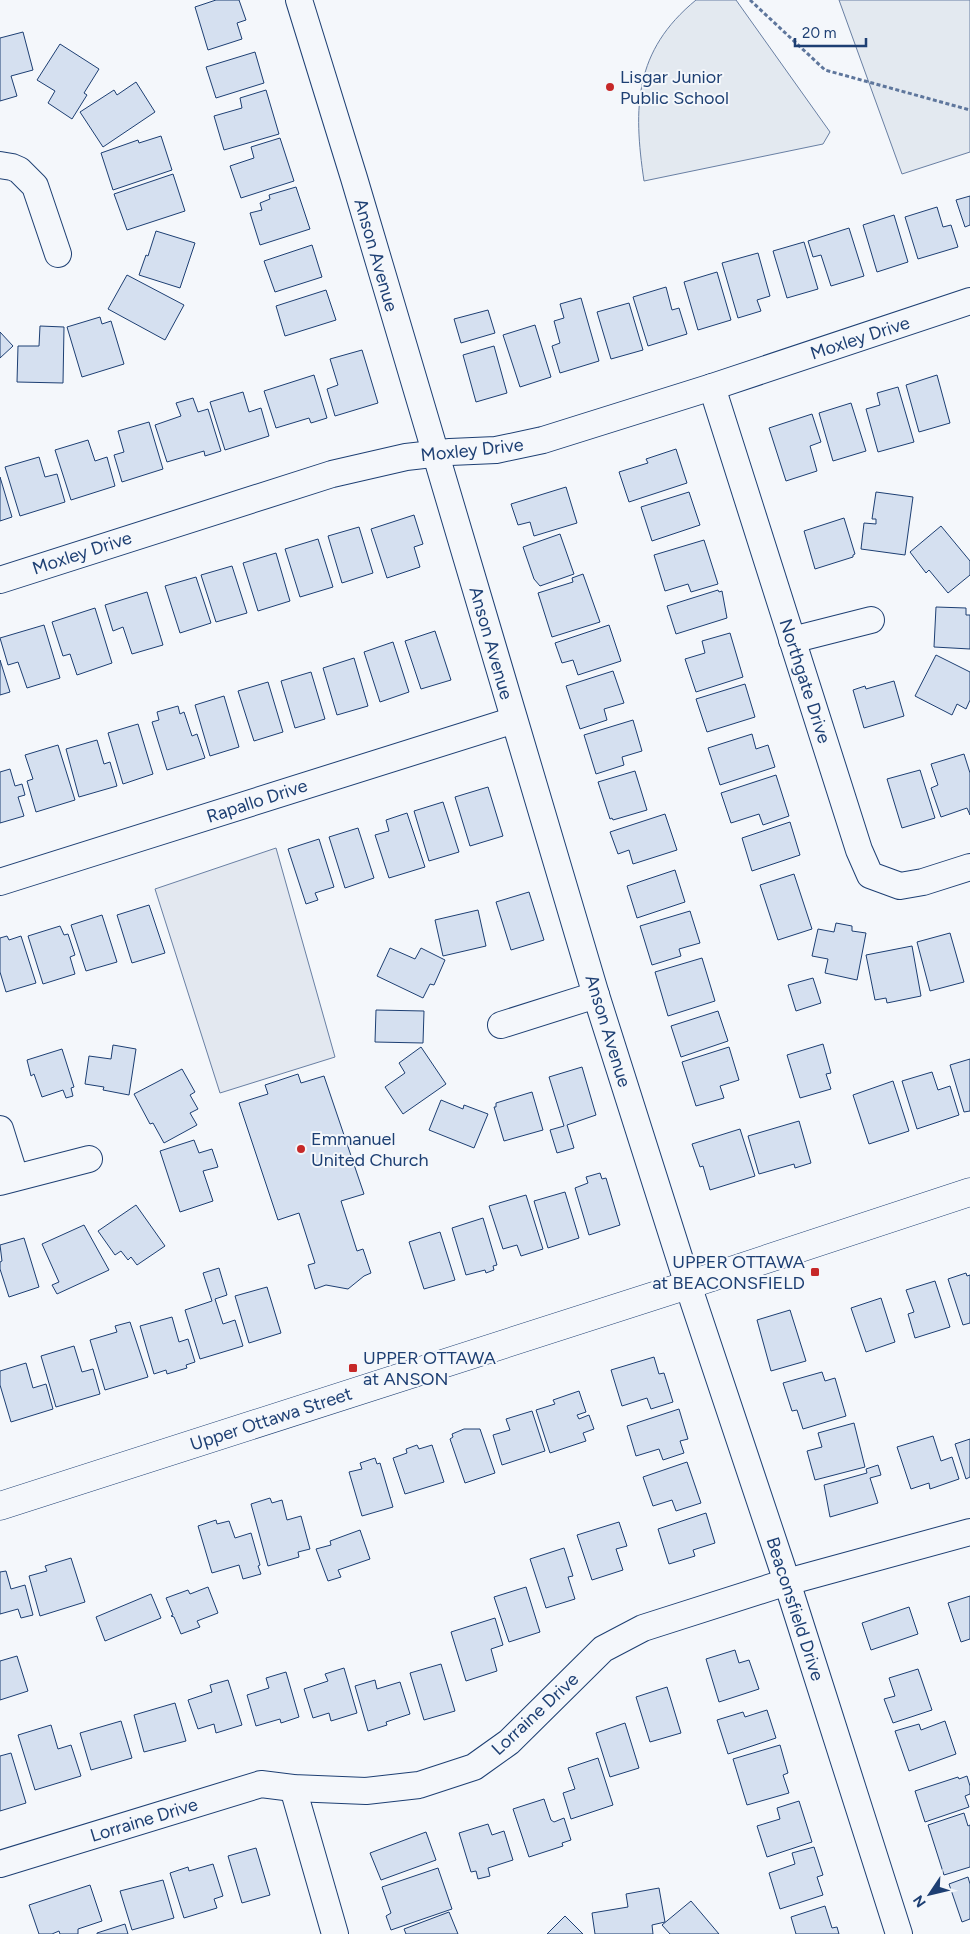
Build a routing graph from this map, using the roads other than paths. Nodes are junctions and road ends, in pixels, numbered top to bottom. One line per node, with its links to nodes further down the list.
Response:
1 (299, 0): 6 (street, Anson Avenue)
2 (0, 165): 3 (street)
3 (58, 254)
4 (970, 301): 5 (street, Moxley Drive)
5 (712, 387): 6 (street, Moxley Drive); 9 (street, Northgate Drive)
6 (434, 454): 7 (street, Moxley Drive); 10 (street, Anson Avenue)
7 (0, 580)
8 (871, 620): 9 (street)
9 (792, 640): 11 (street, Northgate Drive)
10 (514, 720): 12 (street, Rapallo Drive); 13 (street, Anson Avenue)
11 (970, 867)
12 (0, 882)
13 (596, 995): 14 (street); 19 (street, Anson Avenue)
14 (501, 1025)
15 (0, 1129): 17 (street)
16 (89, 1159): 17 (street)
17 (8, 1179)
18 (970, 1192): 19 (main road, Upper Ottawa Street)
19 (688, 1285): 20 (main road, Upper Ottawa Street); 22 (street, Beaconsfield Drive)
20 (0, 1506)
21 (970, 1532): 22 (street, Lorraine Drive)
22 (787, 1582): 23 (street, Lorraine Drive); 26 (street, Beaconsfield Drive)
23 (293, 1788): 24 (street, Lorraine Drive); 25 (street)
24 (0, 1864)
25 (335, 1934)
26 (899, 1934)

